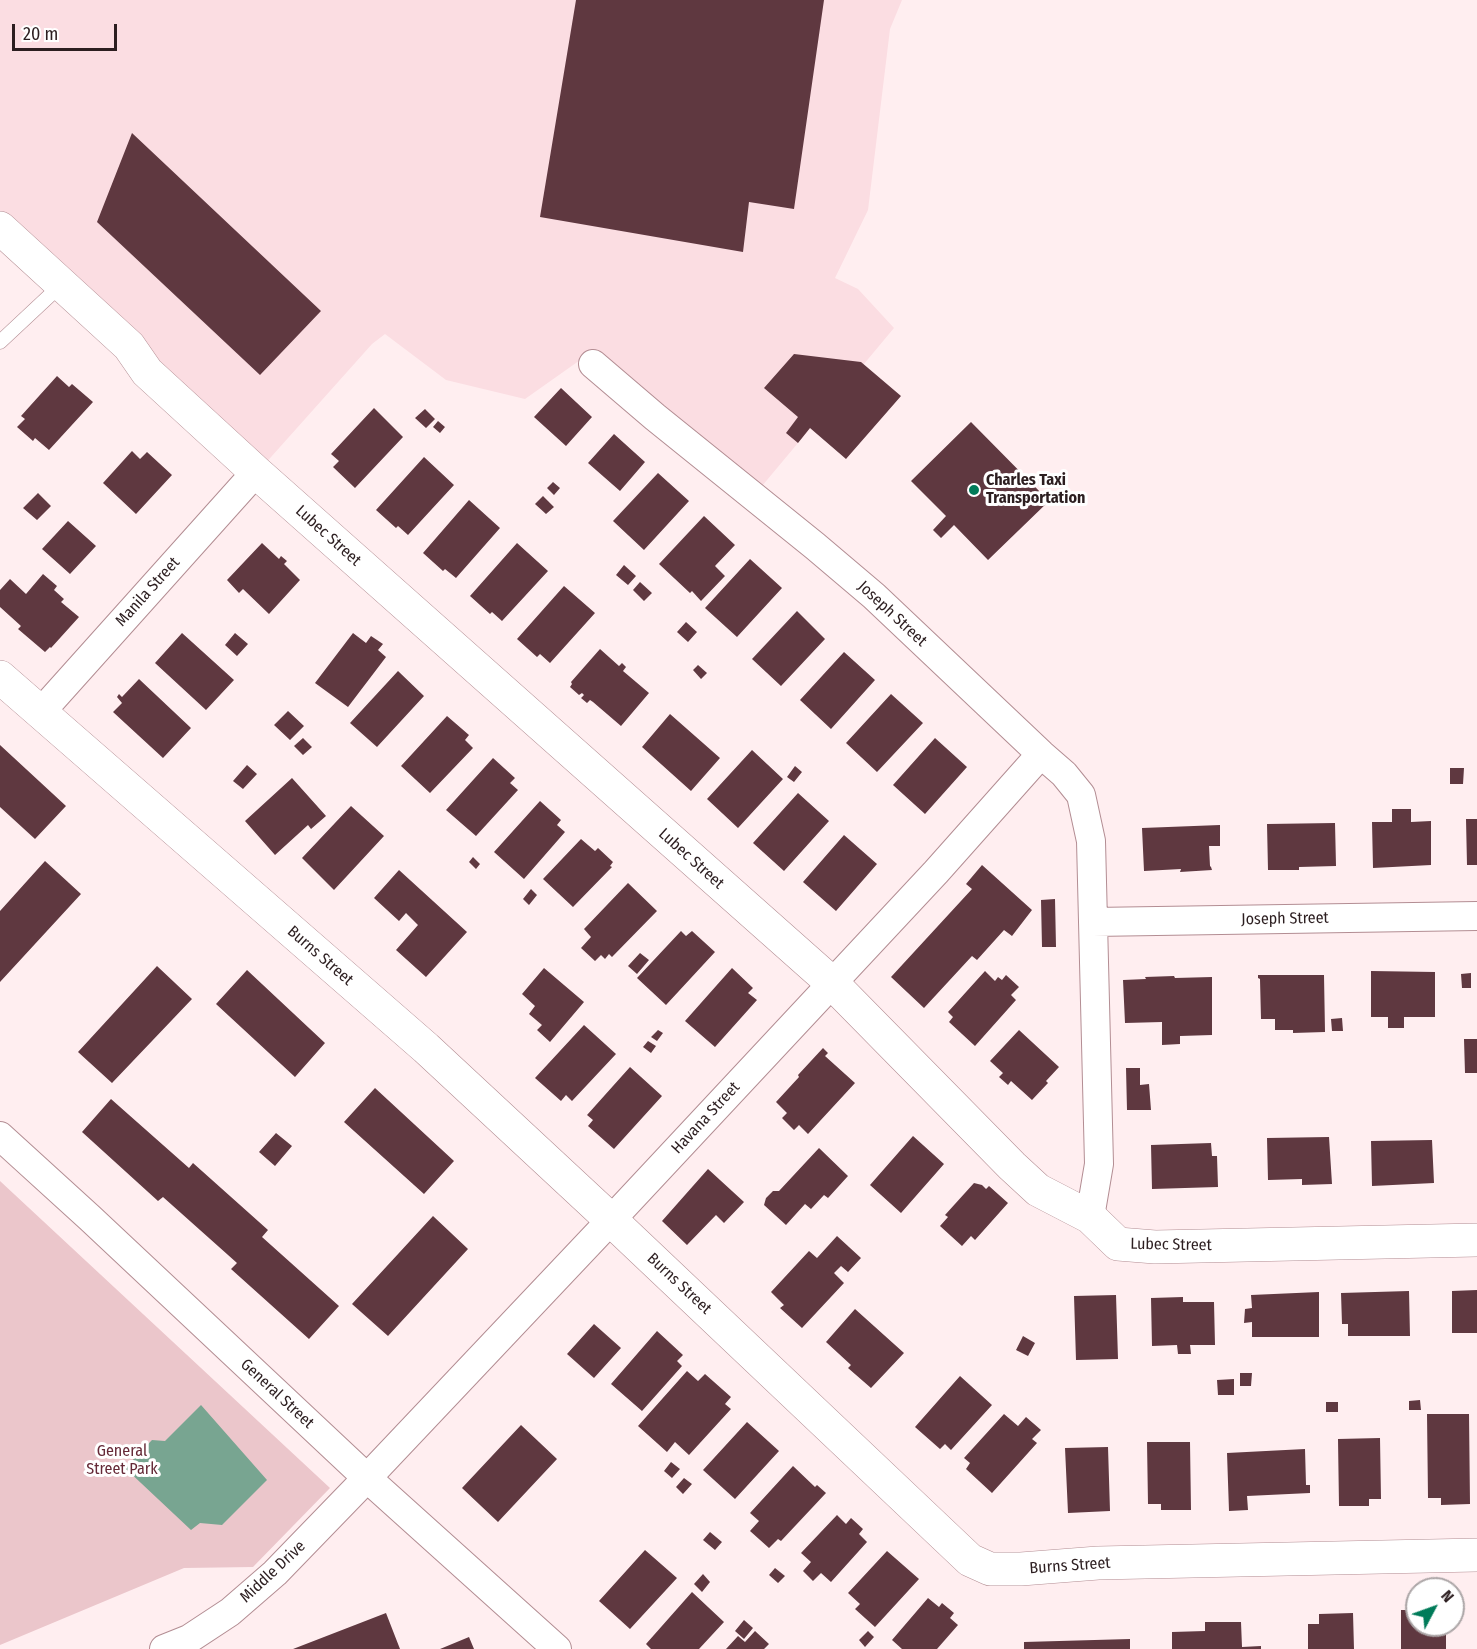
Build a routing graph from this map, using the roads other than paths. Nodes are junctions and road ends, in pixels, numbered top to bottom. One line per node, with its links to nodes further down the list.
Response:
1 (0, 228): 2 (street, Lubec Street)
2 (62, 284): 3 (lane); 5 (street, Lubec Street)
3 (2, 336)
4 (593, 364): 8 (street, Joseph Street)
5 (256, 472): 7 (street, Manila Street); 11 (street, Lubec Street)
6 (0, 677): 7 (street, Burns Street)
7 (40, 713): 14 (street, Burns Street)
8 (1041, 754): 10 (street, Joseph Street); 11 (street, Havana Street)
9 (1477, 916): 10 (street, Joseph Street)
10 (1093, 922): 13 (street, Joseph Street)
11 (832, 983): 13 (street, Lubec Street); 14 (street, Havana Street)
12 (0, 1136): 16 (street, General Street)
13 (1090, 1217): 15 (street, Lubec Street)
14 (611, 1220): 16 (street, Havana Street); 17 (street, Burns Street)
15 (1477, 1240)
16 (368, 1478): 18 (street, Middle Drive); 19 (street, General Street)
17 (1477, 1555)
18 (165, 1649)
19 (556, 1649)

